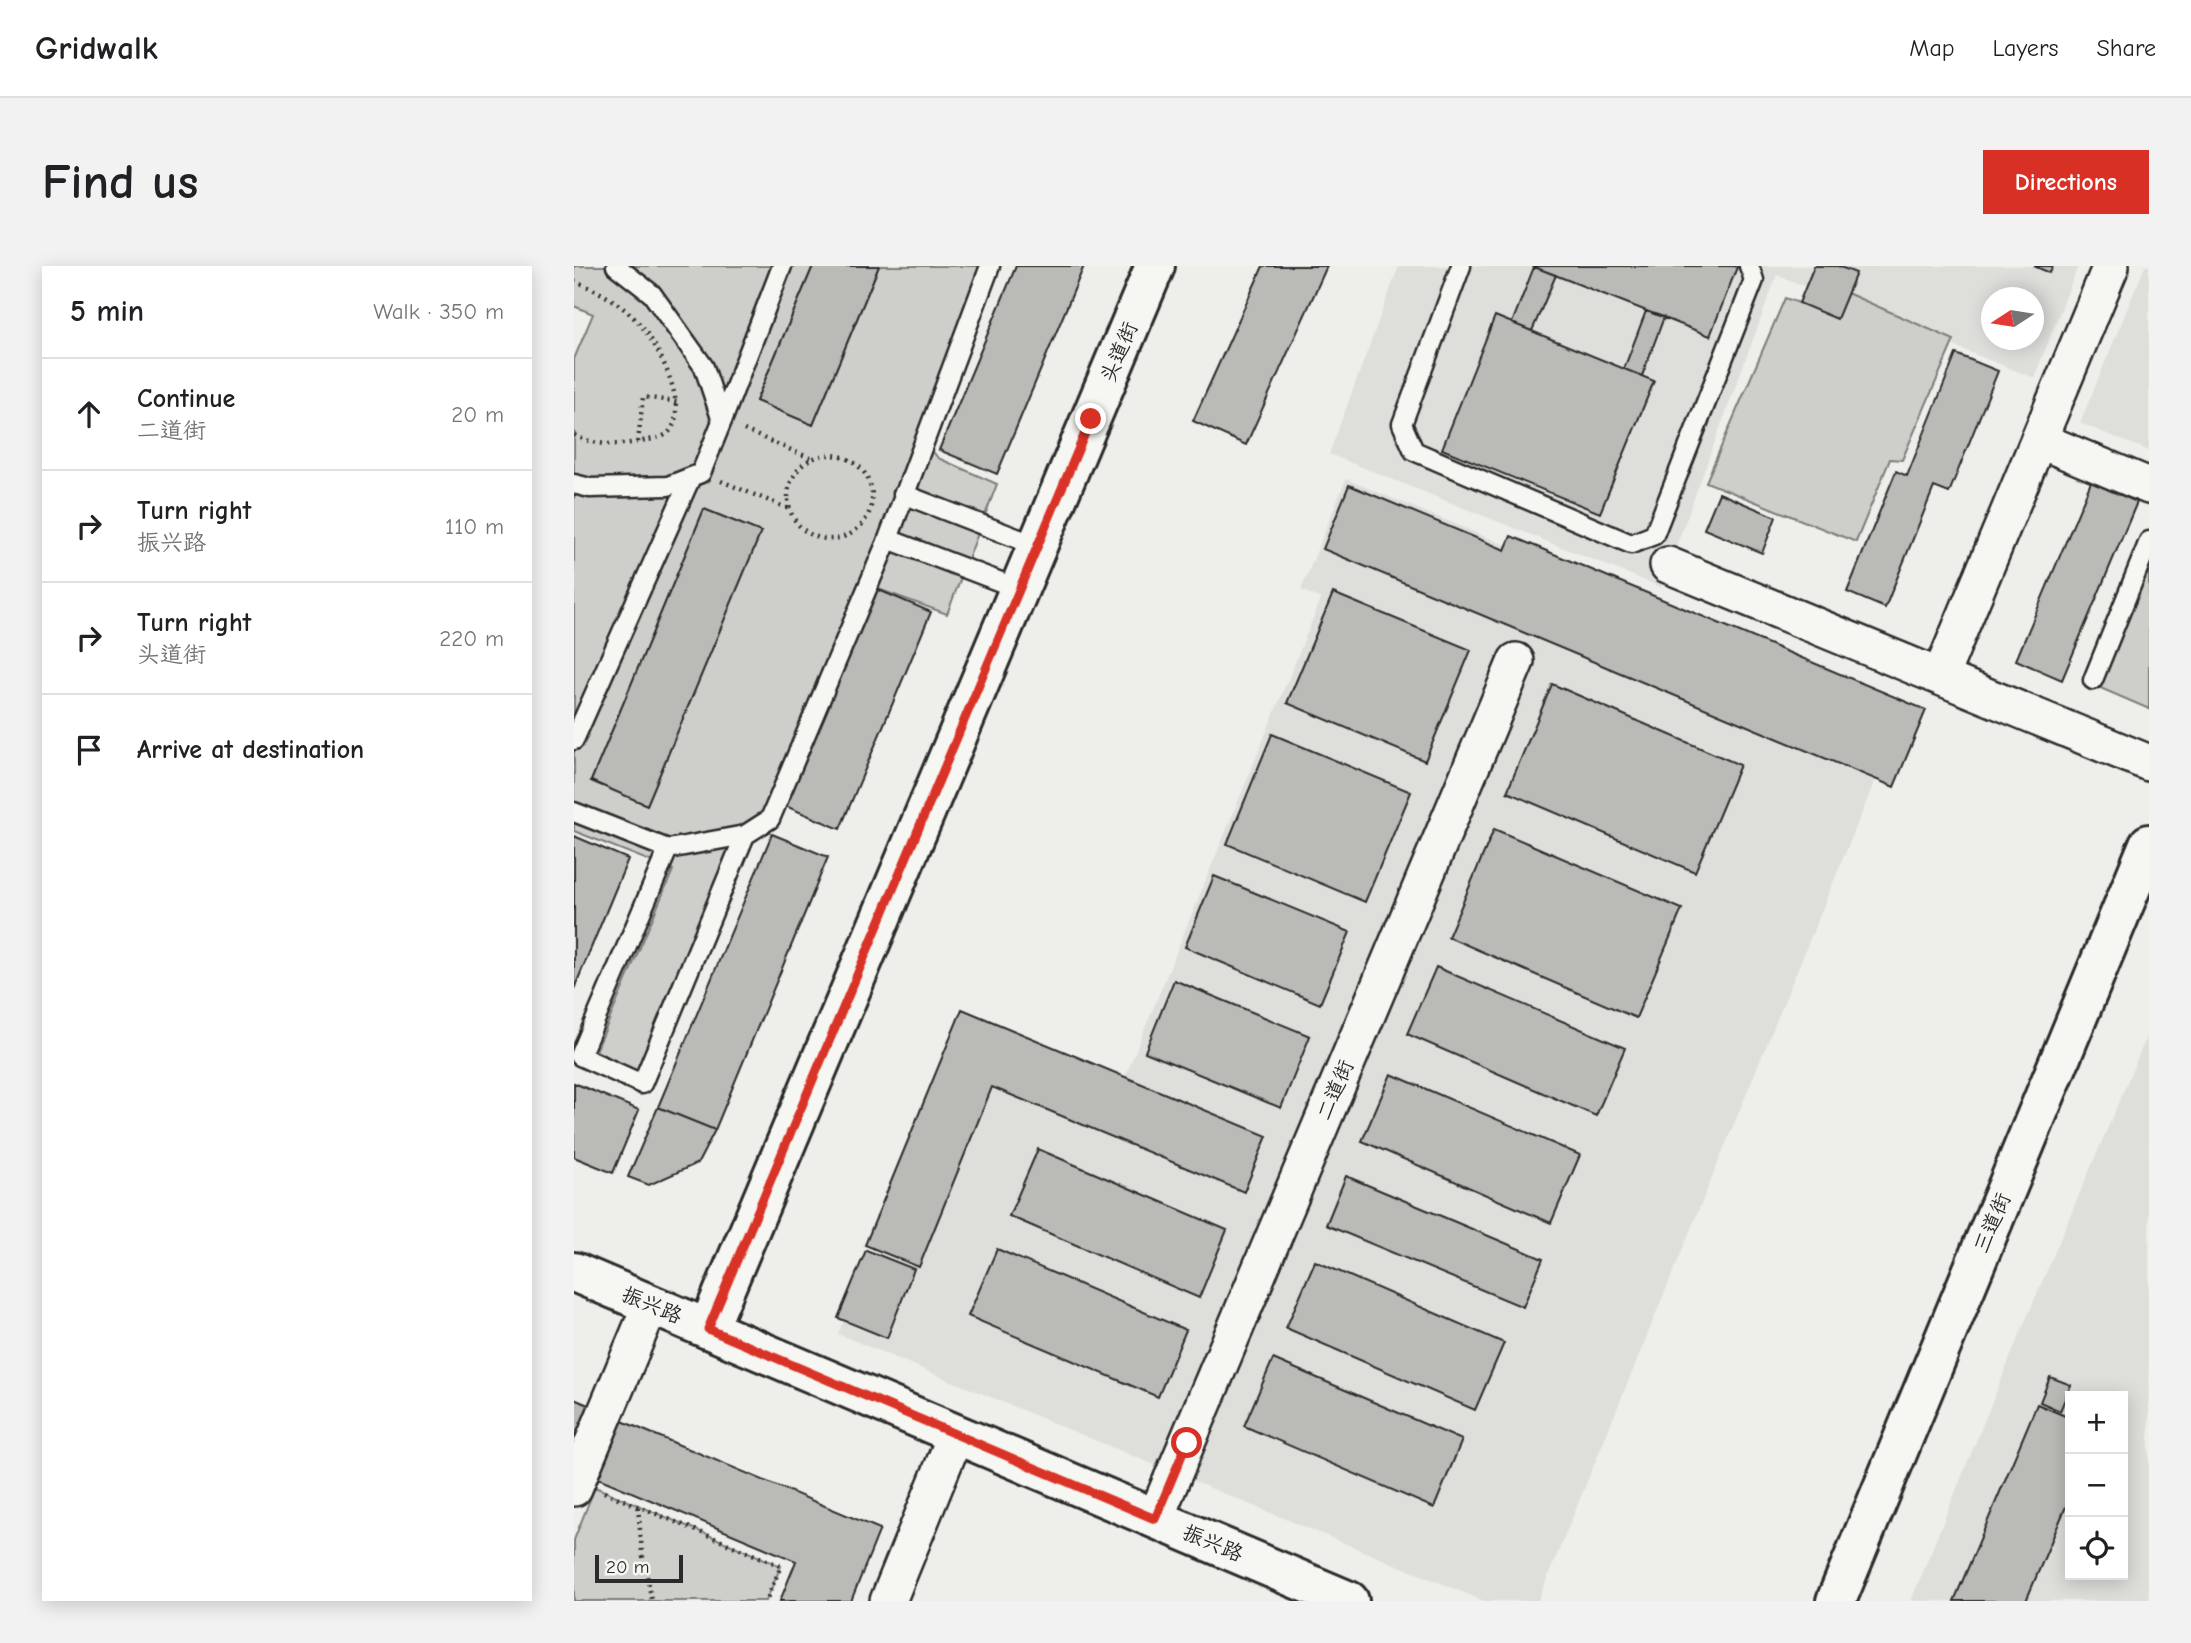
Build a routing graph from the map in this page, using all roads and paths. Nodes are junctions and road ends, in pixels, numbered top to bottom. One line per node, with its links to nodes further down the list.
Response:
1 (617, 266): 10 (lane)
2 (782, 266): 10 (lane)
3 (989, 266): 18 (lane)
4 (1156, 266): 22 (street, 头道街)
5 (1461, 266): 6 (lane)
6 (1749, 266)
7 (2111, 266): 12 (street)
8 (574, 281): 9 (path)
9 (677, 402): 13 (path); 13 (path)
10 (722, 421): 14 (path); 15 (lane)
11 (574, 435): 13 (path)
12 (2039, 440): 17 (street); 26 (street)
13 (638, 442)
14 (810, 459): 19 (path); 19 (path)
15 (696, 475): 16 (lane); 19 (path); 28 (lane)
16 (574, 484)
17 (2149, 486)
18 (903, 494): 20 (lane); 22 (lane)
19 (789, 509)
20 (888, 539): 24 (lane); 31 (lane)
21 (2149, 541): 27 (lane)
22 (1037, 546): 24 (street, 头道街)
23 (1668, 565): 26 (street)
24 (1019, 589): 36 (street, 头道街)
25 (1516, 661): 40 (street, 二道街)
26 (1940, 677): 29 (street)
27 (2093, 680)
28 (574, 740)
29 (2149, 763)
30 (574, 811): 33 (lane)
31 (745, 835): 33 (lane); 33 (lane)
32 (2149, 844): 45 (street, 三道街)
33 (668, 849)
34 (574, 1272): 35 (street, 振兴路)
35 (650, 1304): 36 (street, 振兴路); 38 (street)
36 (708, 1329): 37 (street, 振兴路)
37 (956, 1434): 40 (street, 振兴路); 43 (street)
38 (575, 1485): 39 (path)
39 (638, 1507): 41 (path); 42 (path)
40 (1155, 1519): 44 (street, 振兴路)
41 (652, 1601)
42 (766, 1601)
43 (888, 1601)
44 (1349, 1601)
45 (1836, 1601)

